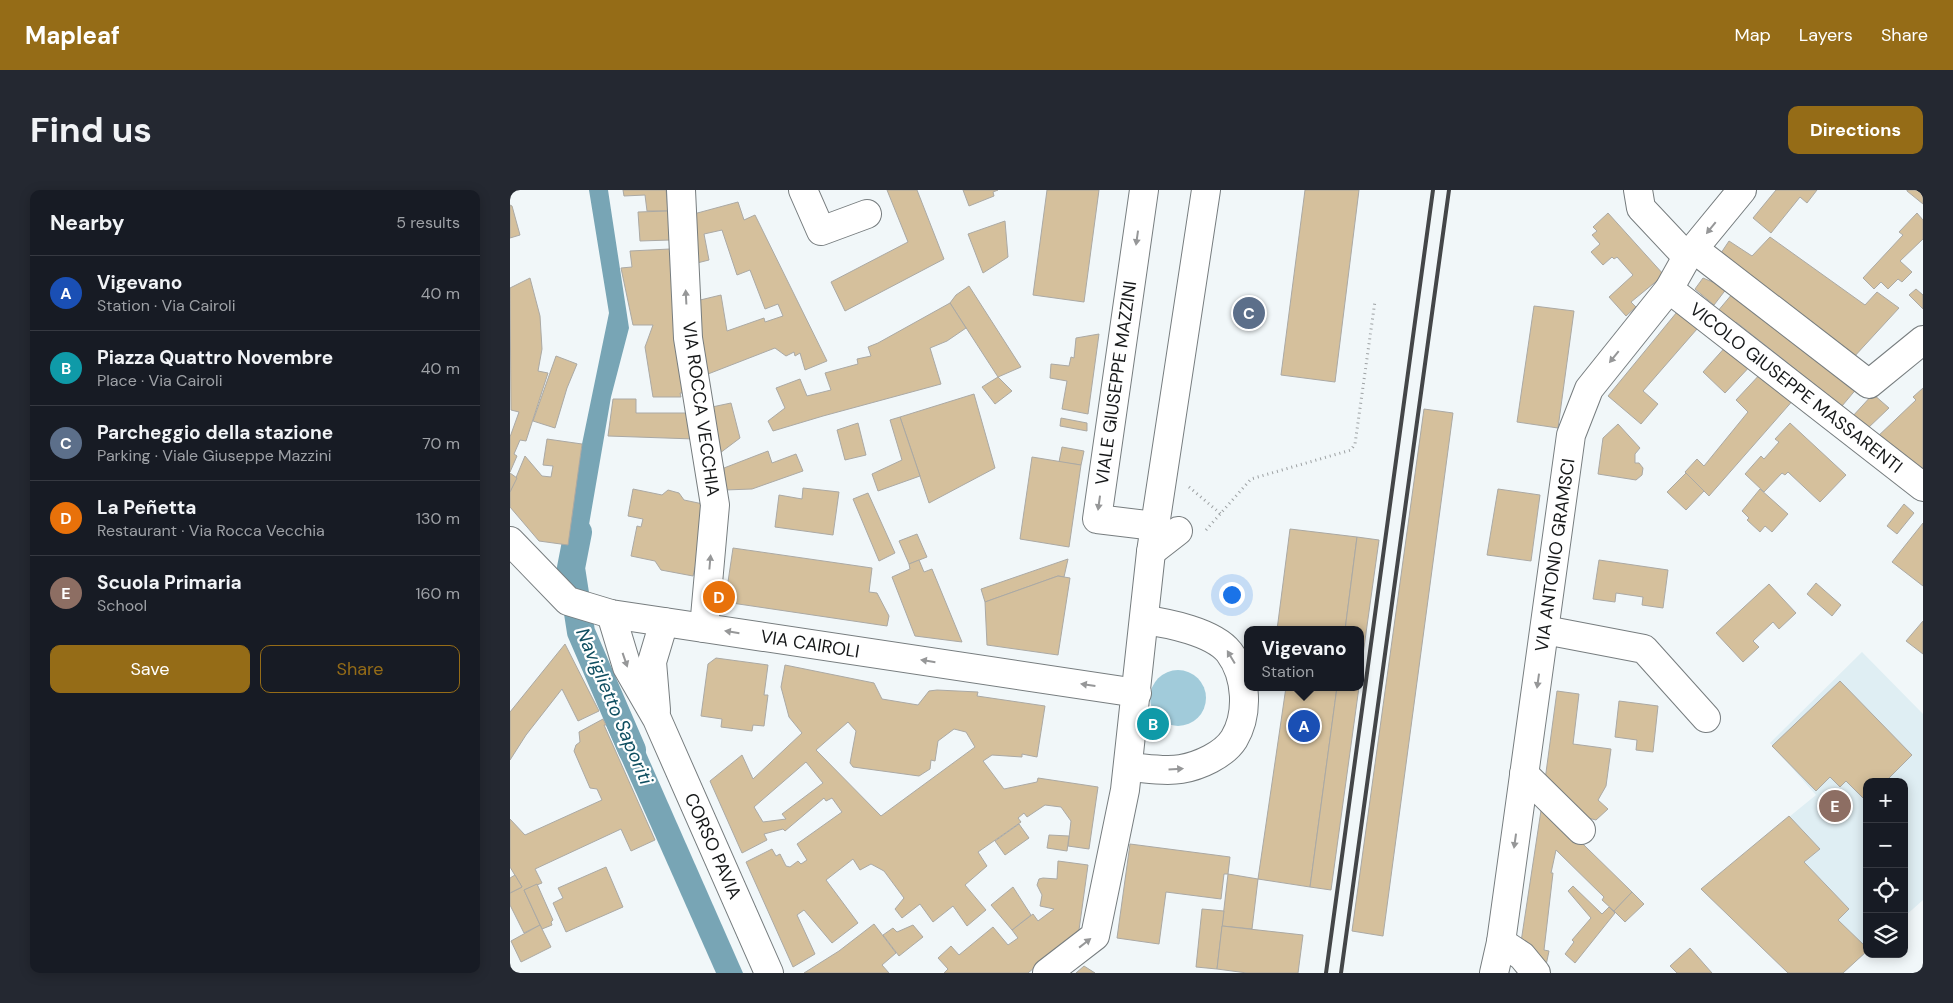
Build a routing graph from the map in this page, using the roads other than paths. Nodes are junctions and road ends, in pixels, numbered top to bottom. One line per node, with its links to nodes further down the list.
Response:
1 (681, 190): 17 (street, VIA ROCCA VECCHIA, one-way to 1)
2 (803, 190): 7 (street)
3 (1144, 190): 12 (street, VIALE GIUSEPPE MAZZINI, one-way to 12)
4 (1206, 190): 12 (street)
5 (1638, 190): 8 (street)
6 (1742, 190): 8 (street, VIA ANTONIO GRAMSCI, one-way to 8)
7 (867, 214)
8 (1691, 253): 9 (street, VIA ANTONIO GRAMSCI); 10 (street)
9 (1669, 289): 11 (street, VICOLO GIUSEPPE MASSARENTI); 18 (street, VIA ANTONIO GRAMSCI, one-way to 18)
10 (1923, 340)
11 (1923, 487)
12 (1171, 536): 15 (street)
13 (511, 545): 14 (street)
14 (588, 607): 16 (street, VIA CAIROLI); 21 (street, CORSO PAVIA, one-way to 21)
15 (1144, 620): 19 (street); 22 (street, one-way to 15)
16 (664, 622): 17 (street, VIA CAIROLI); 21 (street, CORSO PAVIA)
17 (704, 628): 19 (street, VIA CAIROLI, one-way to 17)
18 (1545, 630): 20 (street); 23 (street, VIA ANTONIO GRAMSCI, one-way to 23)
19 (1137, 693): 22 (street)
20 (1706, 718)
21 (657, 719): 26 (street, CORSO PAVIA)
22 (1128, 767): 27 (street, one-way to 22)
23 (1524, 774): 24 (street); 25 (street, VIA ANTONIO GRAMSCI, one-way to 25)
24 (1580, 830)
25 (1501, 942): 28 (street, VIA ANTONIO GRAMSCI); 29 (street)
26 (769, 973)
27 (1047, 973)
28 (1494, 973)
29 (1536, 973)

